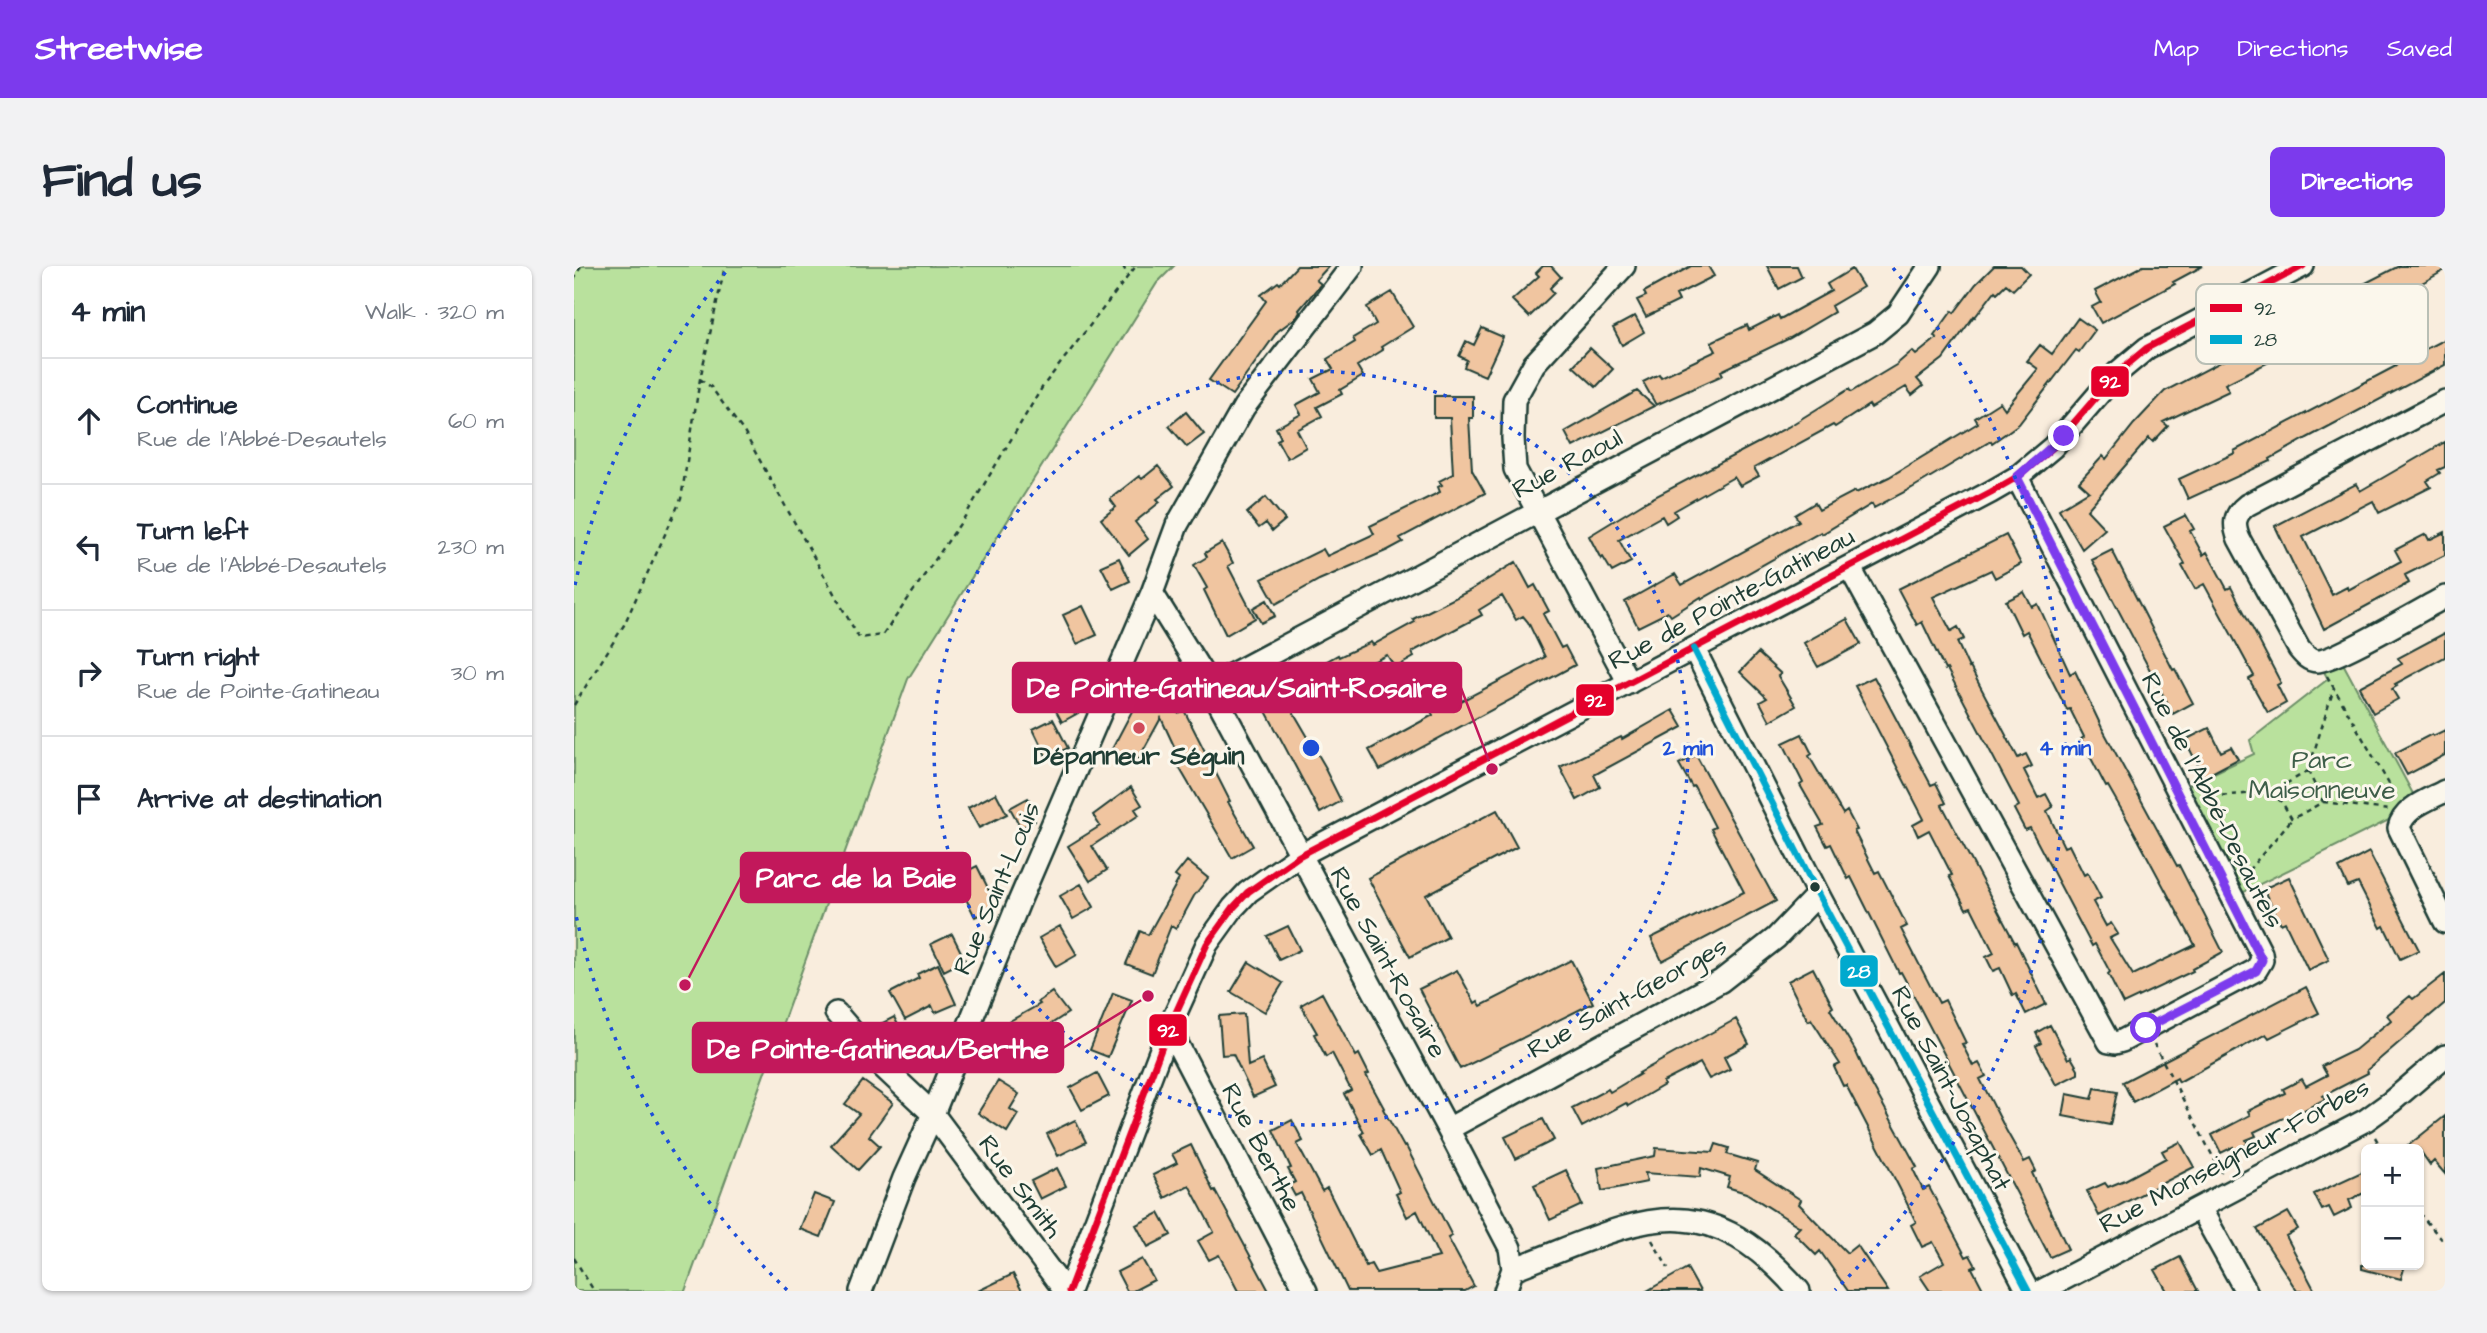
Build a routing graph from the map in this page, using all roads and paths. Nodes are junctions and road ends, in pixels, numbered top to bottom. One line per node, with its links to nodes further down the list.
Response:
1 (580, 266): 10 (path)
2 (725, 266): 13 (path)
3 (1123, 266): 9 (path)
4 (1136, 266): 9 (path)
5 (1352, 266): 18 (street, Rue Saint-Louis)
6 (1624, 266): 16 (street)
7 (1930, 266): 16 (street, Rue Raoul)
8 (2303, 266): 11 (street, Rue de Pointe-Gatineau)
9 (1128, 276): 13 (path)
10 (574, 280)
11 (2269, 284)
12 (2196, 323): 15 (street, Rue de Pointe-Gatineau)
13 (700, 379): 25 (path)
14 (2445, 401): 21 (street)
15 (2017, 477): 17 (street, Rue de Pointe-Gatineau); 29 (street, Rue de l'Abbé-Desautels)
16 (1537, 511): 22 (street); 23 (street, Rue Raoul)
17 (1850, 568): 20 (street, Rue de Pointe-Gatineau); 39 (street, Rue de l'Abbé-Desautels)
18 (1152, 593): 23 (street, Rue Saint-Rosaire); 41 (street, Rue Saint-Louis)
19 (2445, 597): 21 (street)
20 (1694, 649): 22 (street, Rue de Pointe-Gatineau); 35 (street, Rue Saint-Josaphat)
21 (2318, 661): 24 (path)
22 (1629, 683): 33 (street, Rue de Pointe-Gatineau)
23 (1209, 686): 33 (street, Rue Saint-Rosaire)
24 (2334, 688): 26 (path); 31 (path)
25 (574, 705)
26 (2308, 771): 28 (path); 30 (path)
27 (2445, 791): 31 (street)
28 (2272, 792): 29 (path); 32 (path)
29 (2180, 798): 34 (street, Rue de l'Abbé-Desautels)
30 (2323, 802): 31 (path); 32 (path)
31 (2406, 813): 36 (street)
32 (2292, 819): 34 (path)
33 (1299, 856): 38 (street, Rue de Pointe-Gatineau); 42 (street, Rue Saint-Rosaire)
34 (2230, 893): 39 (street, Rue de l'Abbé-Desautels)
35 (1818, 894): 42 (street, Rue Saint-Georges); 57 (street, Rue Saint-Josaphat)
36 (2445, 922)
37 (836, 1013): 41 (street, Rue Smith)
38 (1169, 1028): 53 (street, Rue de Pointe-Gatineau); 54 (street, Rue Berthe)
39 (2146, 1028): 43 (path)
40 (2445, 1056): 43 (street, Rue Monseigneur-Forbes)
41 (933, 1114): 52 (street, Rue Saint-Louis); 53 (street, Rue Smith)
42 (1448, 1129): 50 (street, Rue Saint-Rosaire)
43 (2231, 1191): 44 (street, Rue Monseigneur-Forbes)
44 (2200, 1208): 58 (street, Rue Monseigneur-Forbes); 59 (street)
45 (2424, 1219): 47 (path)
46 (1643, 1223): 49 (path); 50 (street); 56 (street)
47 (2445, 1243)
48 (574, 1258): 51 (path)
49 (1668, 1268)
50 (1513, 1269): 55 (street)
51 (594, 1291)
52 (861, 1291)
53 (1067, 1291)
54 (1306, 1291)
55 (1506, 1291)
56 (1800, 1291)
57 (2028, 1291)
58 (2041, 1291)
59 (2246, 1291)

